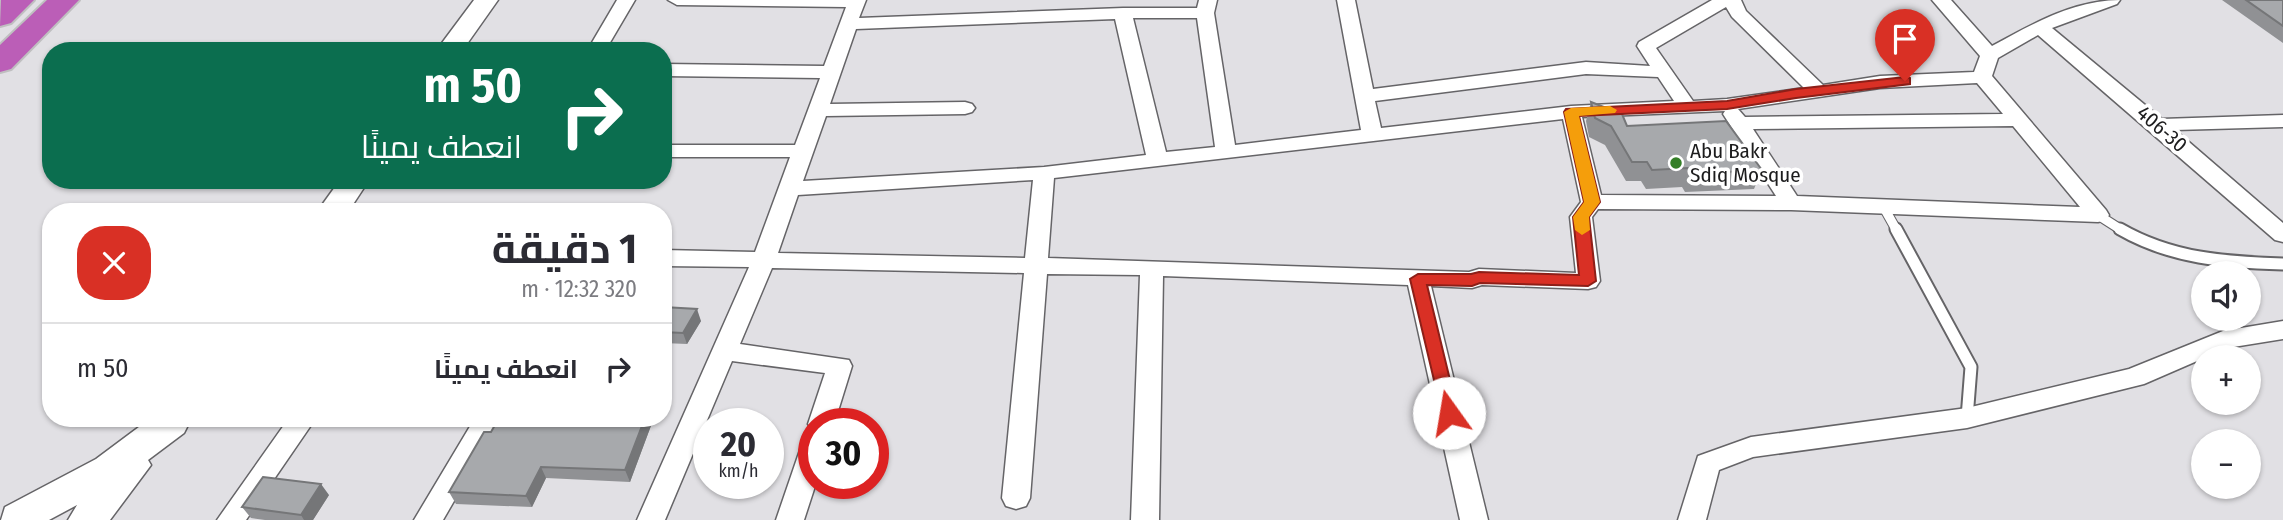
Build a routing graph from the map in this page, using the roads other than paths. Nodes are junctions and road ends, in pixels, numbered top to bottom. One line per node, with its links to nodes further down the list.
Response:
1 (19, 0): 14 (highway)
2 (64, 0): 20 (highway)
3 (486, 0): 17 (street)
4 (626, 0): 18 (street)
5 (677, 0): 11 (street)
6 (1346, 0): 26 (street)
7 (1725, 0): 22 (street)
8 (1732, 0): 25 (street)
9 (1941, 0): 19 (street)
10 (2111, 0): 16 (street)
11 (857, 1): 15 (street)
12 (1206, 7): 13 (street); 41 (street)
13 (1123, 13): 15 (street); 42 (street)
14 (0, 17)
15 (848, 24): 23 (street)
16 (2039, 27): 19 (street); 37 (street, 406-30)
17 (456, 42)
18 (601, 42)
19 (1990, 55): 24 (street)
20 (0, 62)
21 (672, 70): 23 (street)
22 (1663, 71): 26 (street); 29 (street)
23 (831, 72): 31 (street)
24 (1982, 77): 25 (street); 33 (street)
25 (1818, 91): 27 (street)
26 (1365, 96): 38 (street)
27 (1773, 96): 28 (street); 36 (street)
28 (1727, 105): 29 (street); 35 (street)
29 (1688, 107): 32 (street)
30 (965, 108): 31 (street)
31 (817, 110): 40 (street)
32 (1571, 112): 38 (street); 45 (street)
33 (2019, 121): 36 (street); 48 (street)
34 (2283, 121): 37 (street)
35 (1739, 122): 36 (street); 46 (street)
36 (1792, 122)
37 (2157, 125): 49 (street, 406-30)
38 (1372, 133): 41 (street)
39 (672, 151): 40 (street)
40 (803, 151): 44 (street)
41 (1226, 153): 42 (street)
42 (1158, 160): 43 (street)
43 (1044, 173): 44 (street); 53 (street)
44 (789, 189): 51 (street)
45 (1592, 202): 46 (street); 55 (street)
46 (1791, 203): 47 (street)
47 (1883, 206): 48 (street); 59 (lane)
48 (2098, 215): 52 (lane)
49 (2283, 235)
50 (672, 258): 51 (street)
51 (764, 260): 53 (street); 57 (street)
52 (2283, 264)
53 (1037, 266): 54 (street); 65 (street)
54 (1152, 268): 55 (street); 73 (street)
55 (1418, 279): 74 (street)
56 (2283, 330): 59 (street)
57 (724, 351): 58 (street); 71 (street)
58 (826, 408)
59 (1967, 418): 75 (street)
60 (165, 427): 66 (street)
61 (167, 427): 68 (street)
62 (297, 427): 69 (street)
63 (484, 427): 70 (street)
64 (798, 496): 72 (street)
65 (1016, 498)
66 (17, 519): 67 (street)
67 (81, 520)
68 (87, 520)
69 (231, 520)
70 (428, 520)
71 (651, 520)
72 (790, 520)
73 (1145, 520)
74 (1474, 520)
75 (1692, 520)

